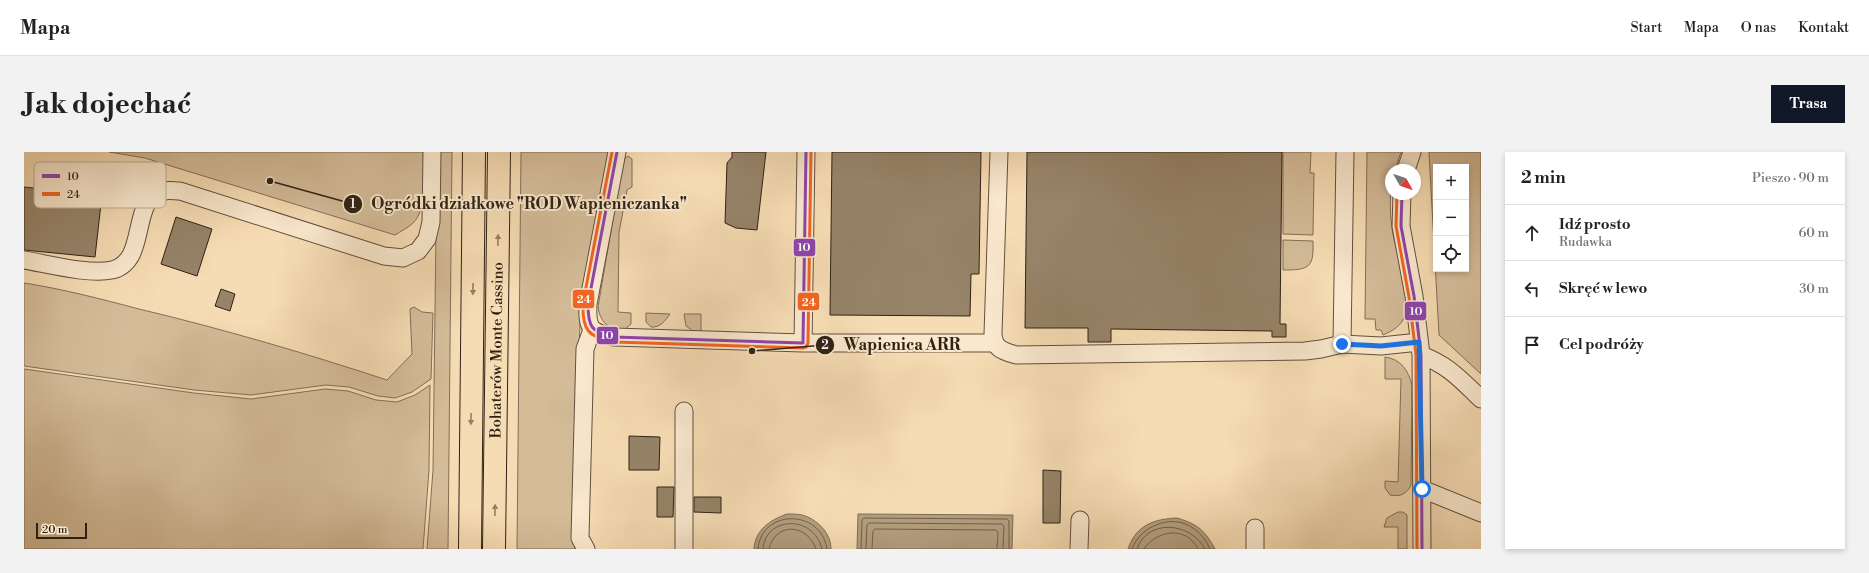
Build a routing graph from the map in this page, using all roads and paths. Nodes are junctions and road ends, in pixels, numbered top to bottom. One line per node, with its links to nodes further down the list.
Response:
1 (432, 152): 10 (street)
2 (474, 152): 25 (highway, Bohaterów Monte Cassino, one-way to 25)
3 (499, 152): 26 (highway, Bohaterów Monte Cassino, one-way to 3)
4 (617, 152): 14 (street)
5 (806, 152): 15 (street)
6 (999, 152): 16 (street)
7 (1345, 152): 17 (street)
8 (1412, 152): 9 (street)
9 (1408, 164)
10 (166, 191)
11 (1402, 200): 18 (street)
12 (144, 208): 13 (street)
13 (24, 260)
14 (592, 330): 15 (street); 27 (street)
15 (804, 343): 16 (street)
16 (994, 343): 17 (street)
17 (1342, 344): 18 (street)
18 (1420, 348): 19 (street); 21 (street)
19 (1481, 399)
20 (684, 411): 28 (street)
21 (1422, 489): 22 (street); 31 (street)
22 (1481, 513)
23 (1080, 520): 29 (street)
24 (1255, 528): 30 (street)
25 (470, 549)
26 (494, 549)
27 (586, 549)
28 (684, 549)
29 (1079, 549)
30 (1255, 549)
31 (1422, 549)

